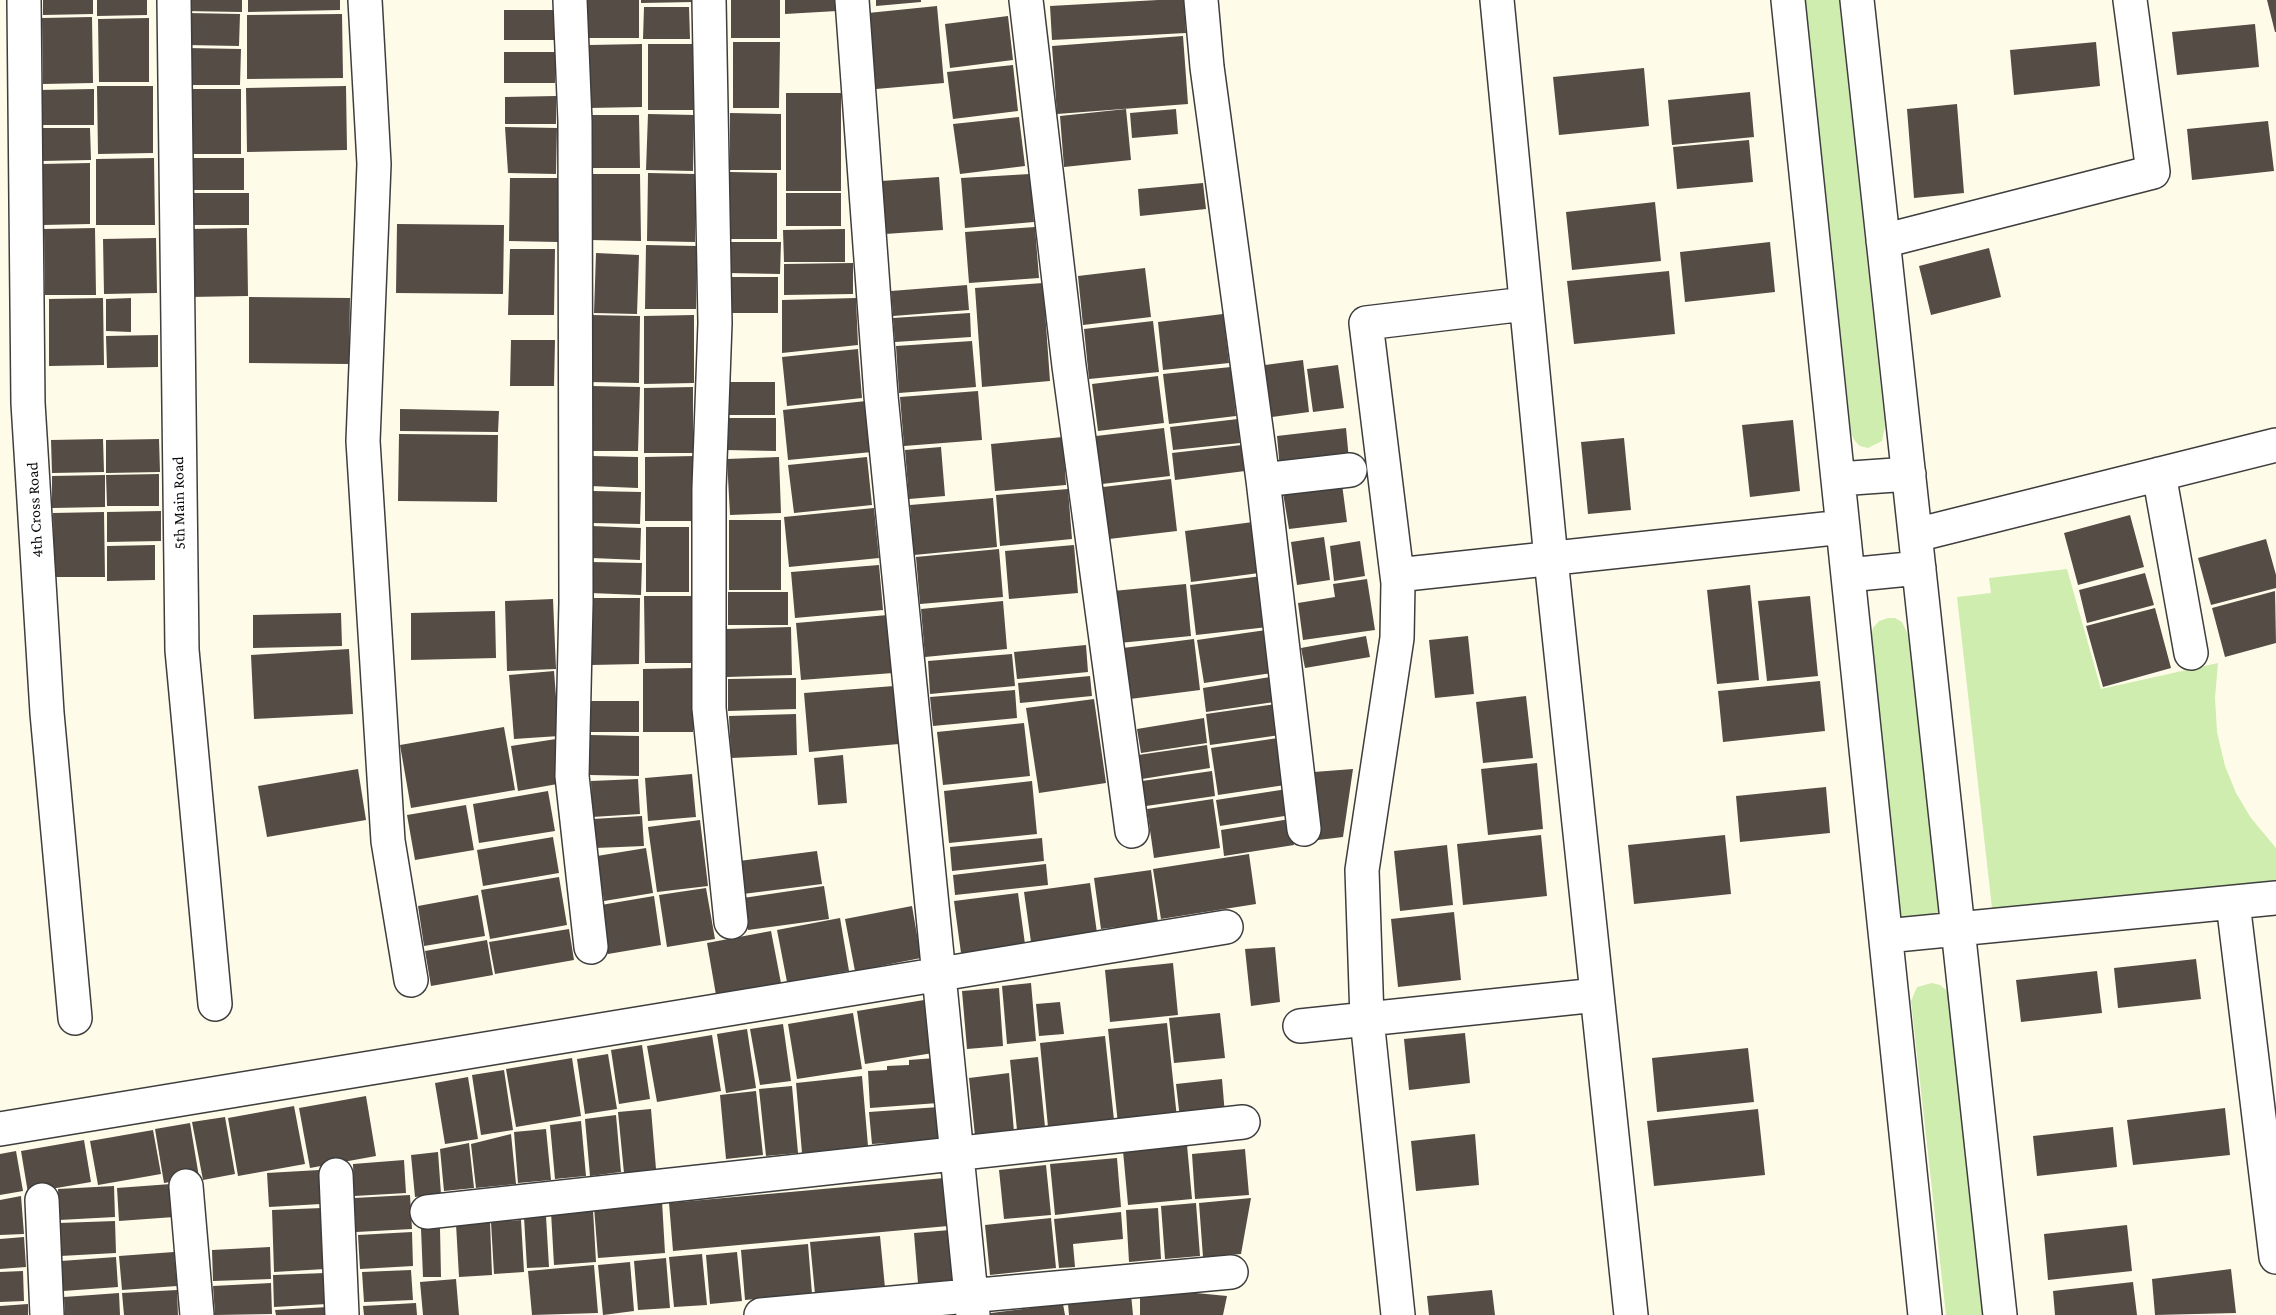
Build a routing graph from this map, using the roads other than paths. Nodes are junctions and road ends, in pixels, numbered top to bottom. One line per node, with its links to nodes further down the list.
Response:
1 (24, 0): 41 (street, 4th Cross Road)
2 (174, 0): 40 (street, 5th Main Road)
3 (365, 0): 38 (street)
4 (570, 0): 36 (street)
5 (709, 0): 32 (street)
6 (852, 0): 37 (street)
7 (1026, 0): 29 (street)
8 (1201, 0): 20 (street)
9 (1497, 0): 14 (street)
10 (1788, 0): 19 (street)
11 (1857, 0): 13 (street)
12 (2130, 0): 13 (street)
13 (1883, 241): 17 (street)
14 (1525, 304): 23 (street); 26 (street)
15 (2276, 445): 18 (street)
16 (1350, 470): 20 (street)
17 (1909, 474): 19 (street); 22 (street)
18 (2160, 474): 22 (street); 27 (street)
19 (1839, 479): 21 (street)
20 (1263, 480): 28 (street)
21 (1843, 527): 23 (street); 25 (street)
22 (1916, 535): 24 (street)
23 (1551, 559): 26 (street); 39 (street)
24 (1919, 568): 25 (street); 34 (street)
25 (1848, 575): 35 (street)
26 (1397, 576): 42 (street)
27 (2191, 653)
28 (1304, 830)
29 (1132, 831)
30 (2276, 898): 31 (street)
31 (2233, 903): 34 (street); 51 (street)
32 (731, 922)
33 (1226, 927): 37 (street)
34 (1958, 929): 35 (street); 61 (street)
35 (1886, 936): 60 (street)
36 (591, 947)
37 (939, 974): 45 (street); 46 (street)
38 (411, 980)
39 (1596, 995): 42 (street); 59 (street)
40 (215, 1004)
41 (75, 1018)
42 (1366, 1019): 43 (street); 58 (street)
43 (1300, 1026)
44 (1243, 1122): 46 (street)
45 (0, 1129)
46 (957, 1154): 50 (street); 53 (street)
47 (336, 1175): 56 (street)
48 (186, 1186): 55 (street)
49 (42, 1200): 54 (street)
50 (427, 1212)
51 (2276, 1257)
52 (1231, 1272): 53 (street)
53 (972, 1305): 57 (street)
54 (47, 1315)
55 (197, 1315)
56 (342, 1315)
57 (761, 1315)
58 (1398, 1315)
59 (1631, 1315)
60 (1925, 1315)
61 (2001, 1315)

